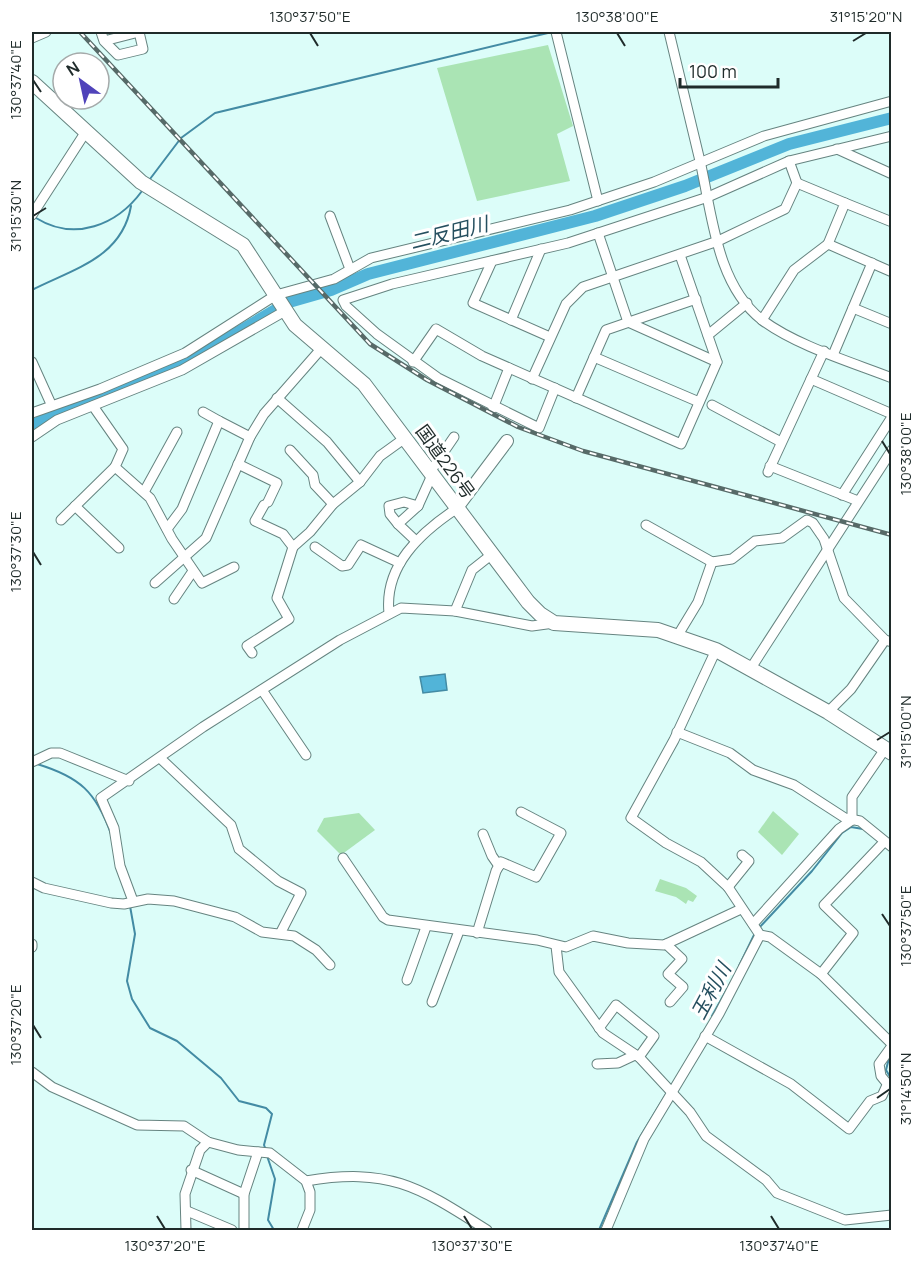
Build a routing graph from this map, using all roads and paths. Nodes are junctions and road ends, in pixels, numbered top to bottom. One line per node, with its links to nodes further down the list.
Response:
1 (46, 32): 4 (street)
2 (556, 32): 15 (street)
3 (669, 32): 11 (street)
4 (32, 38)
5 (32, 82): 7 (highway, 国道226号)
6 (891, 101): 11 (street)
7 (85, 133): 17 (street); 32 (highway, 国道226号)
8 (891, 136): 9 (street)
9 (837, 149): 10 (street); 12 (street)
10 (789, 161): 13 (street); 14 (street)
11 (700, 162): 14 (street); 15 (street)
12 (891, 174)
13 (796, 183): 16 (street); 21 (street)
14 (707, 194): 20 (street); 21 (street)
15 (598, 201): 27 (street)
16 (845, 203): 19 (street); 22 (street)
17 (32, 213)
18 (330, 216): 27 (street)
19 (890, 219)
20 (598, 233): 23 (street); 29 (street)
21 (718, 241): 24 (street); 31 (street)
22 (828, 244): 26 (street); 35 (street)
23 (541, 249): 25 (street); 34 (street)
24 (680, 255): 29 (street); 30 (street)
25 (492, 261): 34 (street); 45 (street)
26 (872, 263): 28 (street); 33 (street)
27 (350, 269): 32 (street)
28 (891, 272)
29 (612, 277): 36 (street); 39 (street)
30 (696, 299): 36 (street); 38 (street)
31 (747, 303): 35 (street); 38 (street)
32 (281, 304): 40 (highway, 国道226号); 55 (street); 57 (street)
33 (853, 308): 37 (street); 42 (street)
34 (511, 320): 39 (street)
35 (762, 320): 41 (street)
36 (628, 322): 43 (street); 46 (street)
37 (891, 324)
38 (708, 335): 46 (street)
39 (550, 337): 49 (street)
40 (321, 349): 52 (street); 67 (highway, 国道226号)
41 (824, 351): 42 (street); 50 (street)
42 (833, 355): 48 (street)
43 (594, 357): 53 (street); 54 (street)
44 (32, 362): 55 (street)
45 (413, 362): 47 (street); 58 (street)
46 (717, 362): 54 (street)
47 (509, 368): 49 (street); 58 (street)
48 (891, 378)
49 (532, 379): 51 (street)
50 (811, 379): 61 (street); 69 (street)
51 (555, 388): 53 (street); 58 (street)
52 (277, 398): 64 (street); 75 (street)
53 (576, 398): 54 (street)
54 (699, 402)
55 (51, 404): 59 (street)
56 (712, 405): 69 (street)
57 (93, 406): 65 (street); 73 (street)
58 (493, 408)
59 (32, 412)
60 (203, 412): 62 (street)
61 (891, 416): 78 (street)
62 (219, 421): 64 (street); 88 (street)
63 (177, 432): 76 (street)
64 (250, 436): 72 (street)
65 (32, 437)
66 (454, 437): 74 (street)
67 (405, 438): 74 (highway, 国道226号); 75 (street)
68 (507, 441): 84 (main road)
69 (782, 442): 78 (street)
70 (290, 450): 80 (street)
71 (891, 450): 79 (street)
72 (238, 464): 90 (street); 95 (street)
73 (115, 467): 76 (street); 81 (street)
74 (431, 474): 83 (street); 84 (highway, 国道226号)
75 (360, 482): 80 (street)
76 (144, 492): 88 (street)
77 (393, 493): 82 (street)
78 (842, 495): 79 (street)
79 (858, 501): 93 (street)
80 (333, 504): 90 (street)
81 (75, 506): 85 (street); 92 (street)
82 (389, 506): 83 (street); 86 (street)
83 (418, 506): 86 (street)
84 (456, 509): 89 (street); 94 (highway, 国道226号)
85 (61, 520)
86 (398, 524): 89 (street)
87 (646, 525): 96 (street)
88 (167, 529): 95 (street)
89 (416, 541): 97 (street)
90 (293, 547): 108 (street)
91 (315, 547): 97 (street)
92 (119, 548)
93 (827, 548): 96 (street); 106 (street); 109 (street)
94 (491, 555): 102 (street); 104 (highway, 国道226号)
95 (183, 557): 99 (street); 100 (street)
96 (712, 562): 105 (street)
97 (400, 563): 103 (street)
98 (234, 567): 99 (street)
99 (193, 571): 101 (street)
100 (155, 582)
101 (174, 599)
102 (455, 611): 103 (street); 104 (street)
103 (389, 613): 110 (street)
104 (554, 623): 105 (highway)
105 (678, 635): 107 (highway)
106 (888, 641): 111 (street)
107 (716, 650): 109 (highway); 112 (street)
108 (252, 653)
109 (751, 668): 111 (highway)
110 (262, 690): 114 (street); 115 (street)
111 (828, 712): 113 (highway)
112 (677, 732): 119 (street); 126 (street)
113 (890, 751): 119 (street)
114 (306, 755)
115 (160, 758): 117 (street); 132 (street)
116 (33, 761): 117 (street)
117 (129, 781): 127 (street)
118 (521, 812): 124 (street)
119 (852, 820): 121 (street); 129 (street)
120 (483, 834): 124 (street)
121 (885, 844): 138 (street)
122 (742, 855): 126 (street)
123 (343, 858): 130 (street)
124 (499, 866): 133 (street)
125 (32, 884): 127 (street)
126 (728, 887): 128 (street)
127 (129, 903): 132 (street)
128 (741, 909): 129 (street); 135 (street)
129 (753, 924): 134 (street)
130 (426, 927): 131 (street); 139 (street)
131 (459, 931): 133 (street); 140 (street)
132 (281, 932): 137 (street)
133 (477, 933): 136 (street)
134 (760, 935): 138 (street); 143 (street)
135 (666, 944): 136 (street); 141 (street)
136 (556, 946): 142 (street)
137 (330, 965)
138 (821, 974): 144 (street)
139 (407, 980)
140 (432, 1002)
141 (670, 1002)
142 (599, 1028): 145 (street); 145 (street)
143 (705, 1036): 148 (street); 149 (street)
144 (891, 1045): 148 (street)
145 (637, 1056): 146 (street); 149 (street)
146 (597, 1064)
147 (32, 1072): 150 (street)
148 (889, 1087)
149 (667, 1089): 156 (street); 162 (street)
150 (208, 1142): 151 (street); 152 (street)
151 (258, 1152): 153 (street); 154 (street)
152 (191, 1170): 154 (street); 155 (street)
153 (306, 1181): 160 (street); 161 (street)
154 (244, 1194): 159 (street)
155 (187, 1211): 157 (street); 158 (street)
156 (891, 1215)
157 (186, 1230)
158 (232, 1230)
159 (244, 1230)
160 (302, 1230)
161 (487, 1230)
162 (606, 1230)

